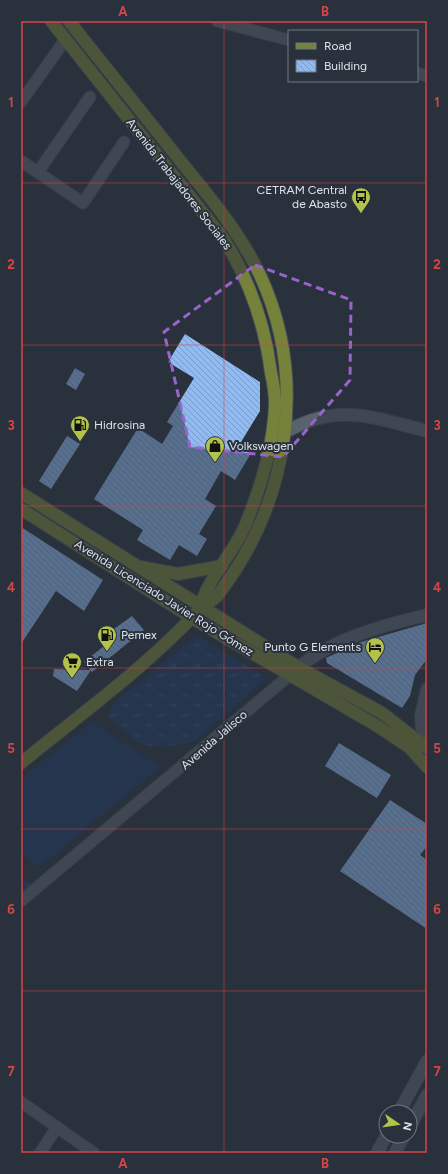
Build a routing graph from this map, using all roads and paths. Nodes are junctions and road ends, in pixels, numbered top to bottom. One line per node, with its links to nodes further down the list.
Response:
1 (51, 21): 4 (main road, Avenida Trabajadores Sociales)
2 (69, 21): 12 (main road, Avenida Trabajadores Sociales)
3 (217, 21): 5 (street)
4 (65, 40): 7 (street); 13 (main road, Avenida Trabajadores Sociales)
5 (288, 40)
6 (90, 97): 10 (street)
7 (21, 102)
8 (124, 142): 10 (street)
9 (21, 161): 10 (street)
10 (38, 172)
11 (427, 431): 12 (main road)
12 (286, 432): 13 (main road); 18 (main road, Avenida Trabajadores Sociales)
13 (271, 441): 17 (main road, Avenida Trabajadores Sociales)
14 (21, 493): 16 (main road, Avenida Licenciado Javier Rojo Gómez)
15 (21, 509): 20 (main road, Avenida Licenciado Javier Rojo Gómez)
16 (132, 565): 17 (main road); 18 (main road, Avenida Licenciado Javier Rojo Gómez)
17 (222, 566): 18 (main road, Avenida Trabajadores Sociales)
18 (200, 607): 20 (main road); 21 (main road, Avenida Licenciado Javier Rojo Gómez)
19 (427, 615): 21 (main road, Avenida Jalisco)
20 (192, 618): 21 (main road, Avenida Licenciado Javier Rojo Gómez); 25 (main road)
21 (294, 671): 24 (main road, Avenida Licenciado Javier Rojo Gómez); 26 (main road, Avenida Licenciado Javier Rojo Gómez); 27 (street, Avenida Jalisco)
22 (427, 689): 23 (main road)
23 (424, 717): 24 (main road)
24 (425, 745)
25 (21, 763)
26 (427, 767)
27 (21, 901)
28 (427, 1061): 31 (main road)
29 (427, 1095): 32 (main road)
30 (21, 1102): 33 (street)
31 (403, 1104)
32 (418, 1111)
33 (57, 1127): 36 (street); 37 (street)
34 (382, 1144): 38 (main road)
35 (400, 1144): 39 (main road)
36 (40, 1153)
37 (94, 1153)
38 (377, 1153)
39 (395, 1153)

